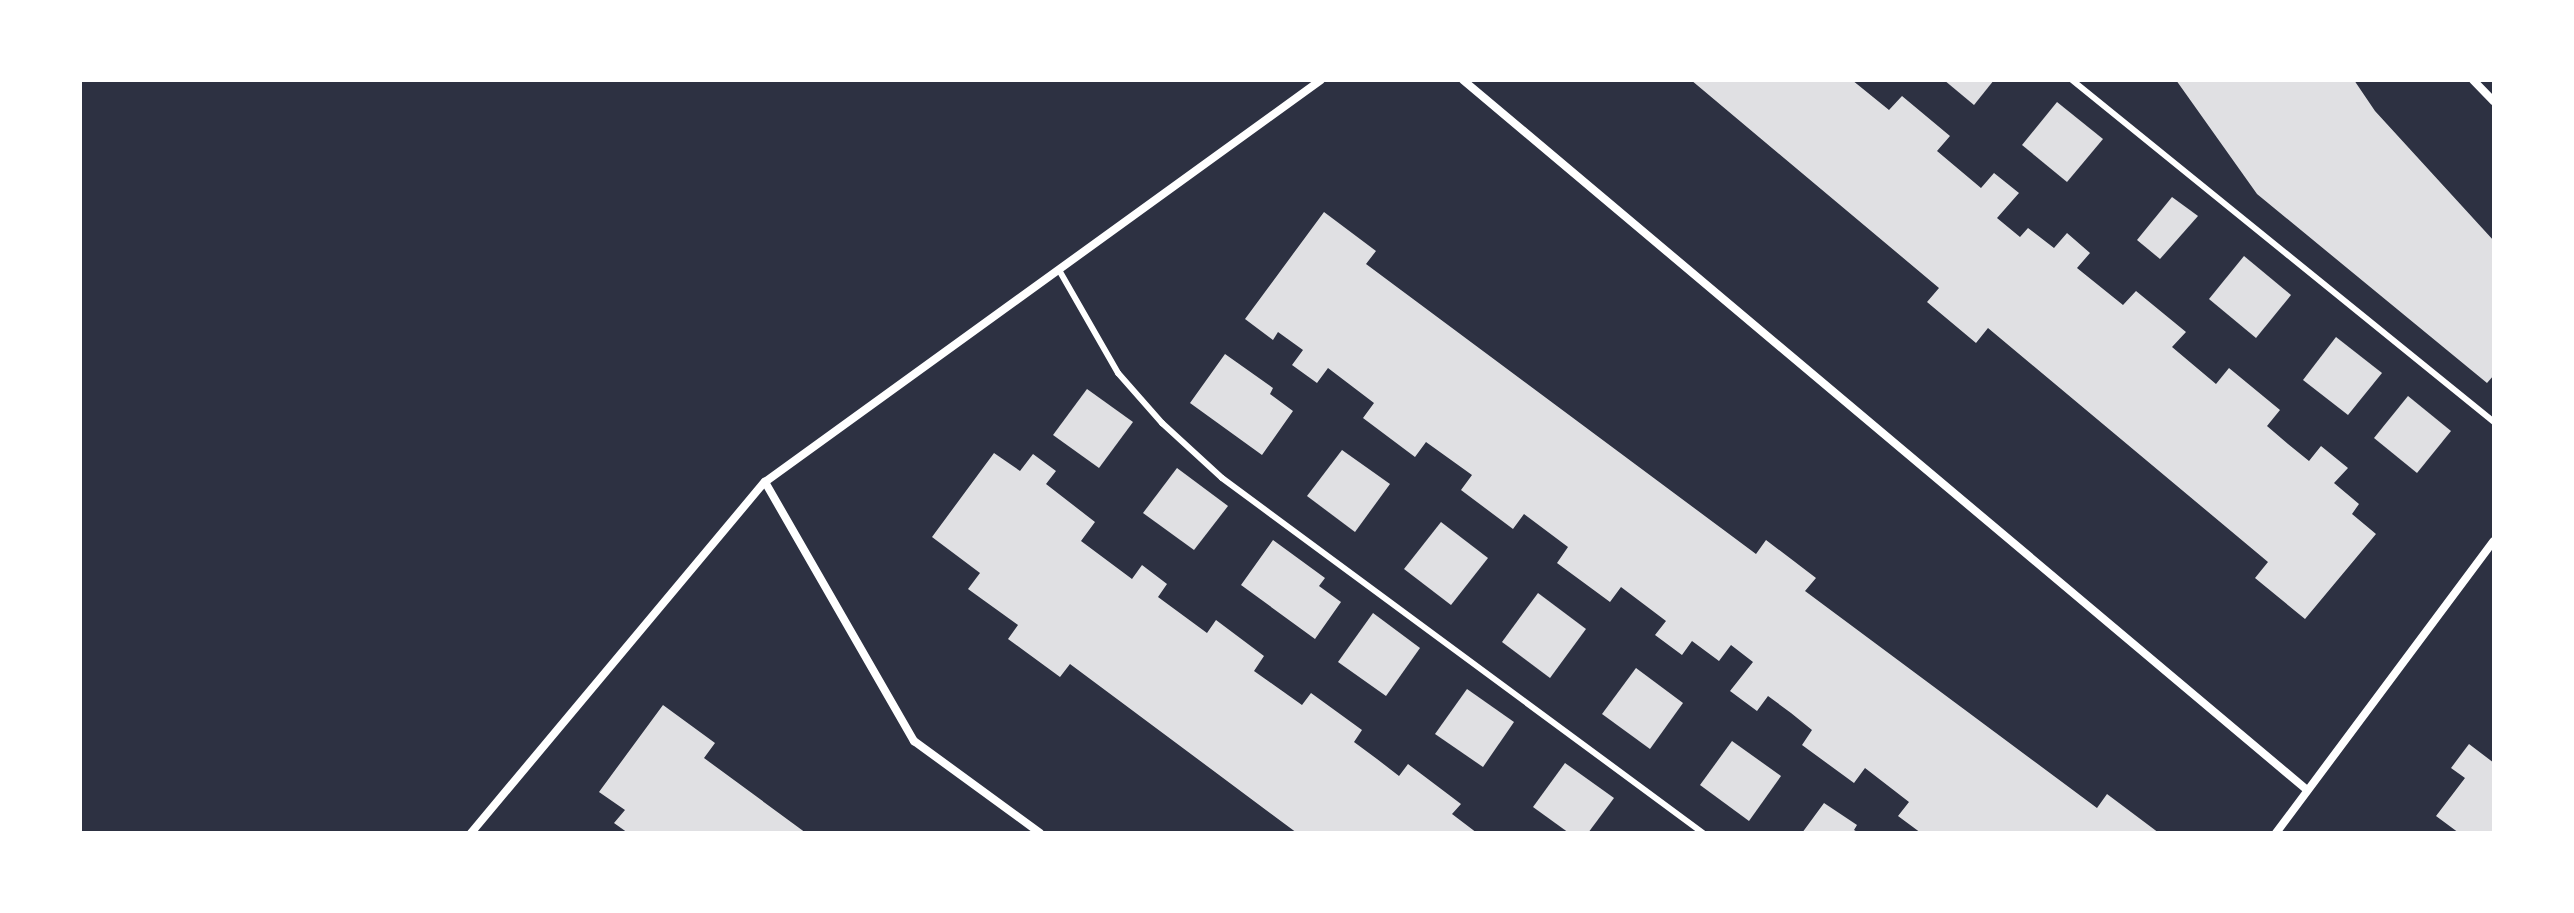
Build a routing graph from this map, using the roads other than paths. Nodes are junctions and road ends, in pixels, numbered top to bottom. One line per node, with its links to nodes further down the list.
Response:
1 (1321, 80): 6 (street)
2 (1463, 80): 10 (street)
3 (2072, 80): 7 (lane)
4 (2473, 80): 5 (street)
5 (2494, 102)
6 (1059, 270): 8 (street); 13 (lane)
7 (2494, 422)
8 (765, 482): 11 (street); 12 (street)
9 (2494, 541): 10 (street)
10 (2307, 790): 14 (street)
11 (471, 833)
12 (1040, 833)
13 (1703, 833)
14 (2276, 833)

